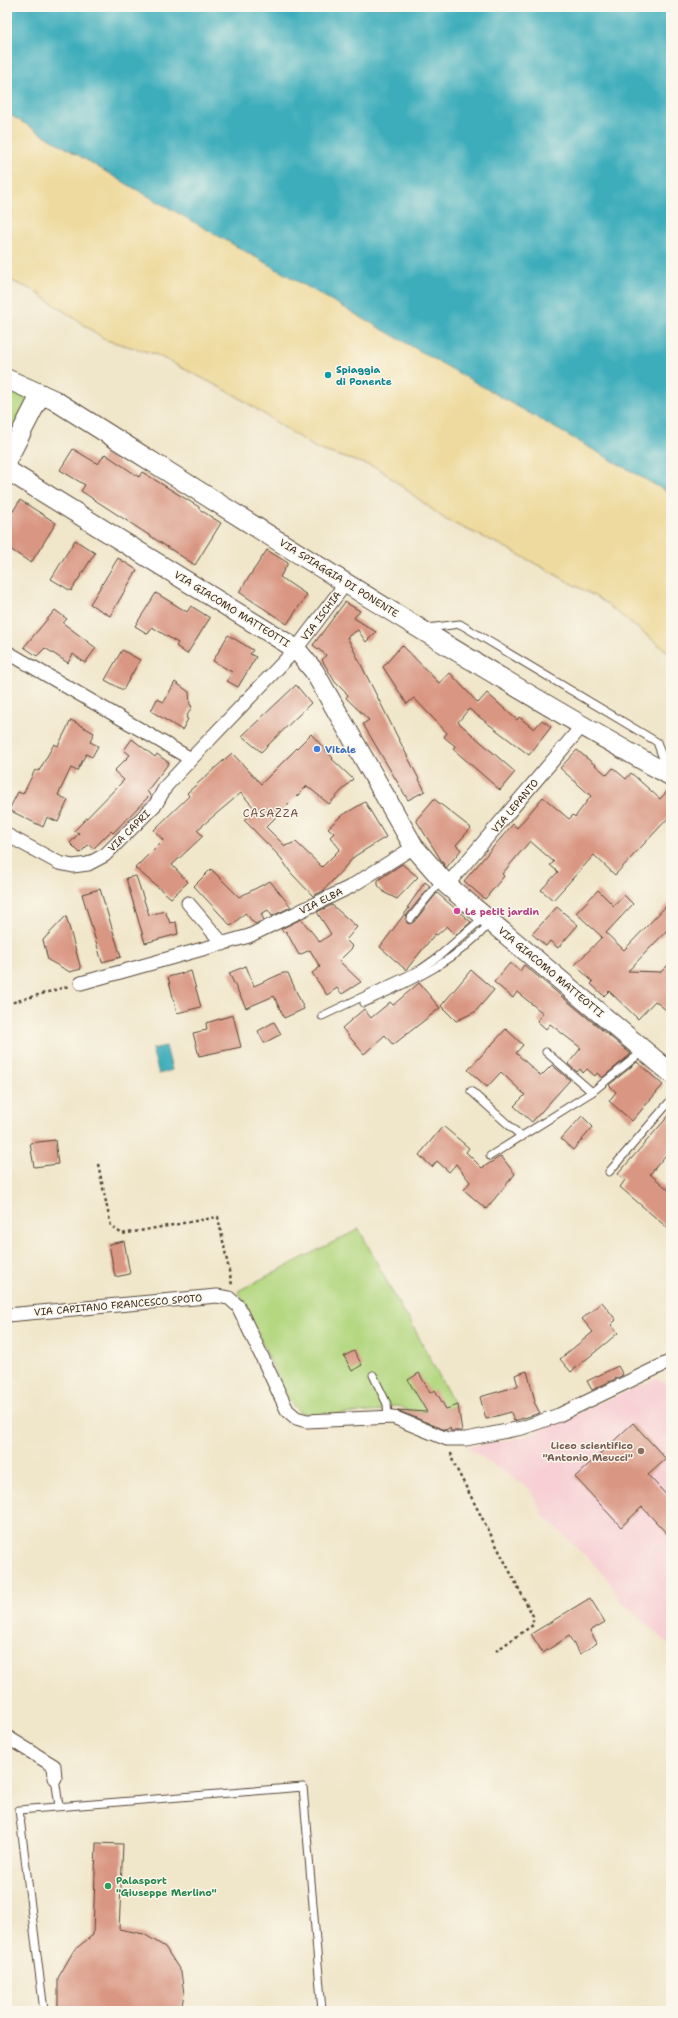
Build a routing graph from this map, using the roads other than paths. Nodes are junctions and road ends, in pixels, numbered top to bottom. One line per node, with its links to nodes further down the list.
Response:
1 (7, 379): 2 (street, VIA SPIAGGIA DI PONENTE)
2 (41, 394): 3 (street); 5 (street, VIA SPIAGGIA DI PONENTE)
3 (7, 460)
4 (7, 470): 7 (street, VIA GIACOMO MATTEOTTI)
5 (346, 583): 6 (street, VIA SPIAGGIA DI PONENTE); 7 (street, VIA ISCHIA)
6 (421, 629): 9 (street, VIA SPIAGGIA DI PONENTE); 11 (lane)
7 (296, 649): 10 (street, VIA CAPRI); 13 (street, VIA GIACOMO MATTEOTTI)
8 (7, 652): 10 (street)
9 (582, 726): 11 (street, VIA SPIAGGIA DI PONENTE); 14 (street, VIA LEPANTO)
10 (190, 759): 12 (street, VIA CAPRI)
11 (670, 775)
12 (7, 835)
13 (414, 847): 14 (street, VIA GIACOMO MATTEOTTI); 18 (street, VIA ELBA)
14 (445, 882): 16 (lane); 17 (street, VIA GIACOMO MATTEOTTI)
15 (188, 903): 18 (street)
16 (410, 919)
17 (488, 919): 20 (lane); 21 (lane); 22 (street, VIA GIACOMO MATTEOTTI)
18 (223, 944): 19 (street, VIA ELBA)
19 (81, 983)
20 (364, 1003)
21 (322, 1016)
22 (644, 1050): 24 (street, VIA GIACOMO MATTEOTTI); 26 (lane)
23 (546, 1052): 26 (lane)
24 (671, 1074)
25 (471, 1091): 28 (lane)
26 (592, 1092): 28 (lane)
27 (671, 1100): 30 (lane)
28 (522, 1137): 29 (lane)
29 (490, 1156)
30 (609, 1172)
31 (7, 1315): 34 (street, VIA CAPITANO FRANCESCO SPOTO)
32 (671, 1361): 34 (street)
33 (373, 1375): 34 (lane)
34 (388, 1417)
35 (7, 1737): 36 (street)
36 (55, 1778): 37 (lane)
37 (60, 1806): 38 (lane); 39 (lane)
38 (44, 2011)
39 (322, 2011)

